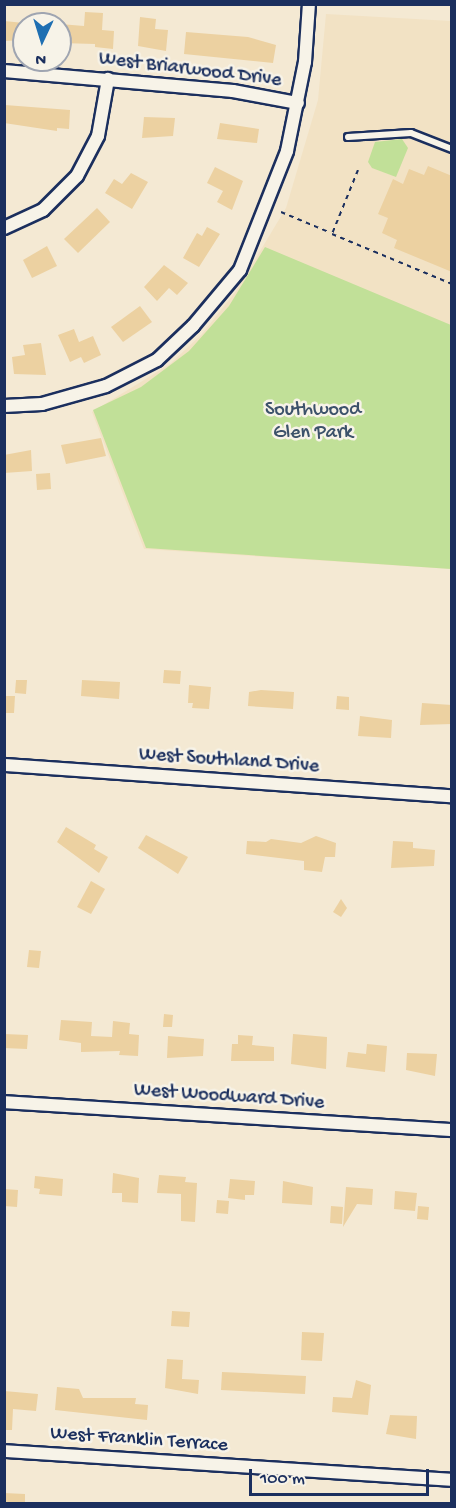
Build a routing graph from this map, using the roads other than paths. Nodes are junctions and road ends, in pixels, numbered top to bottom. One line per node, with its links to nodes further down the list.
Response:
1 (309, 4): 4 (street)
2 (4, 71): 3 (street, West Briarwood Drive)
3 (108, 79): 4 (street, West Briarwood Drive); 7 (street)
4 (298, 103): 8 (street)
5 (348, 137): 6 (lane)
6 (452, 149)
7 (4, 228)
8 (4, 406)
9 (4, 765): 10 (street, West Southland Drive)
10 (452, 796)
11 (4, 1102): 12 (street, West Woodward Drive)
12 (452, 1130)
13 (4, 1451): 14 (street, West Franklin Terrace)
14 (452, 1480)

